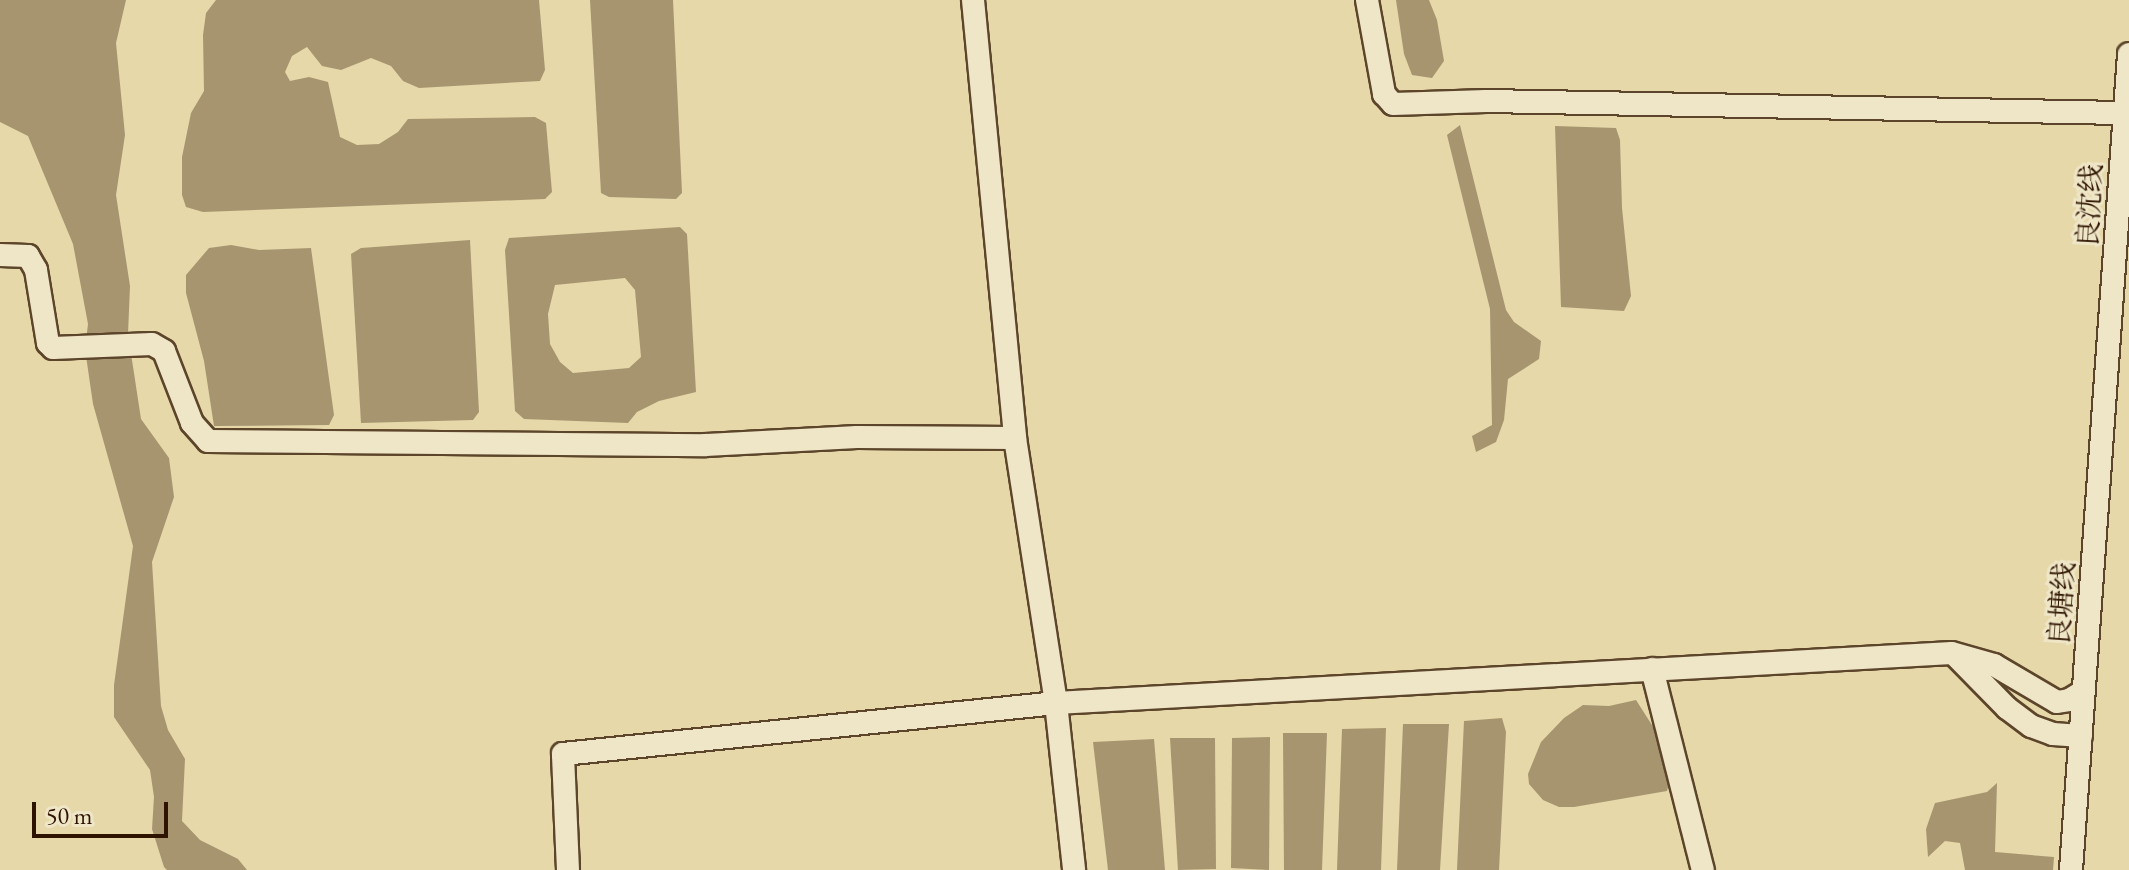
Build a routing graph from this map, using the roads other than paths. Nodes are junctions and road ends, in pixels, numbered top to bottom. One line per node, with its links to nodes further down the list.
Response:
1 (973, 0): 7 (street)
2 (1367, 0): 4 (street)
3 (2129, 54): 4 (street, 良沈线)
4 (2124, 113): 6 (street, 良沈线)
5 (0, 255): 7 (street)
6 (2119, 361): 10 (street, 良塘线)
7 (1015, 438): 11 (street)
8 (1952, 653): 9 (street); 10 (street); 12 (street)
9 (1652, 669): 11 (street); 15 (street)
10 (2084, 691): 12 (street, 良塘线)
11 (1056, 703): 13 (street); 14 (street)
12 (2081, 736): 16 (street, 良塘线)
13 (568, 870)
14 (1074, 870)
15 (1703, 870)
16 (2071, 870)

